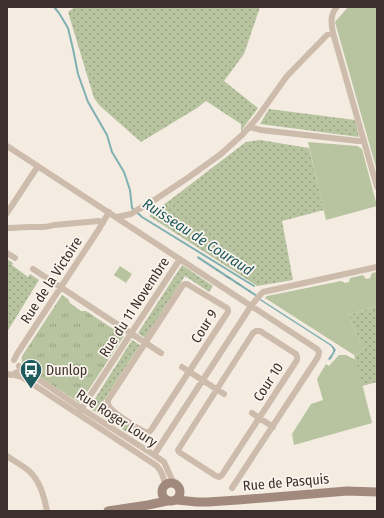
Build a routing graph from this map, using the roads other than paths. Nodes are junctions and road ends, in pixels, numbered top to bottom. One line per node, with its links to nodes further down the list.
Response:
1 (337, 7): 2 (street)
2 (333, 33): 3 (street); 4 (street)
3 (249, 127): 4 (street); 10 (street)
4 (364, 141): 7 (street)
5 (7, 146): 6 (street)
6 (38, 166): 8 (street); 9 (street)
7 (377, 186)
8 (109, 212): 10 (street); 11 (street, Rue de la Victoire)
9 (7, 213)
10 (117, 217): 15 (street)
11 (103, 223): 12 (street); 18 (street, Rue de la Victoire)
12 (7, 228)
13 (7, 253): 14 (street)
14 (15, 258)
15 (180, 259): 19 (street); 20 (street, Rue du 11 Novembre)
16 (377, 267): 19 (street)
17 (33, 269): 18 (street)
18 (60, 287): 20 (street); 23 (street, Rue de la Victoire)
19 (251, 306): 30 (street); 36 (street)
20 (131, 334): 21 (street); 33 (street, Rue du 11 Novembre)
21 (145, 343): 22 (street); 27 (street, Cour 9); 27 (street, Cour 9)
22 (161, 353)
23 (14, 360): 24 (street); 25 (street, Rue Roger Loury)
24 (7, 361)
25 (19, 366): 29 (street); 33 (street, Rue Roger Loury)
26 (182, 367): 27 (street)
27 (190, 372): 30 (street)
28 (7, 374): 29 (street, Rue Roger Loury)
29 (15, 375): 33 (street, Rue Roger Loury)
30 (202, 380): 31 (street); 37 (street)
31 (217, 390): 32 (street); 35 (street, Cour 10); 35 (street, Cour 10)
32 (224, 394)
33 (80, 411): 37 (street, Rue Roger Loury); 39 (street, Rue Roger Loury)
34 (252, 412): 35 (street)
35 (260, 418): 36 (street)
36 (272, 427): 40 (street)
37 (154, 455): 39 (street, Rue Roger Loury)
38 (7, 456): 45 (street)
39 (167, 487): 42 (main road); 43 (main road); 44 (main road)
40 (232, 488)
41 (377, 492): 42 (main road, Rue de Pasquis)
42 (178, 496): 43 (main road)
43 (167, 501): 44 (main road)
44 (138, 507): 46 (main road)
45 (48, 511)
46 (108, 511)

